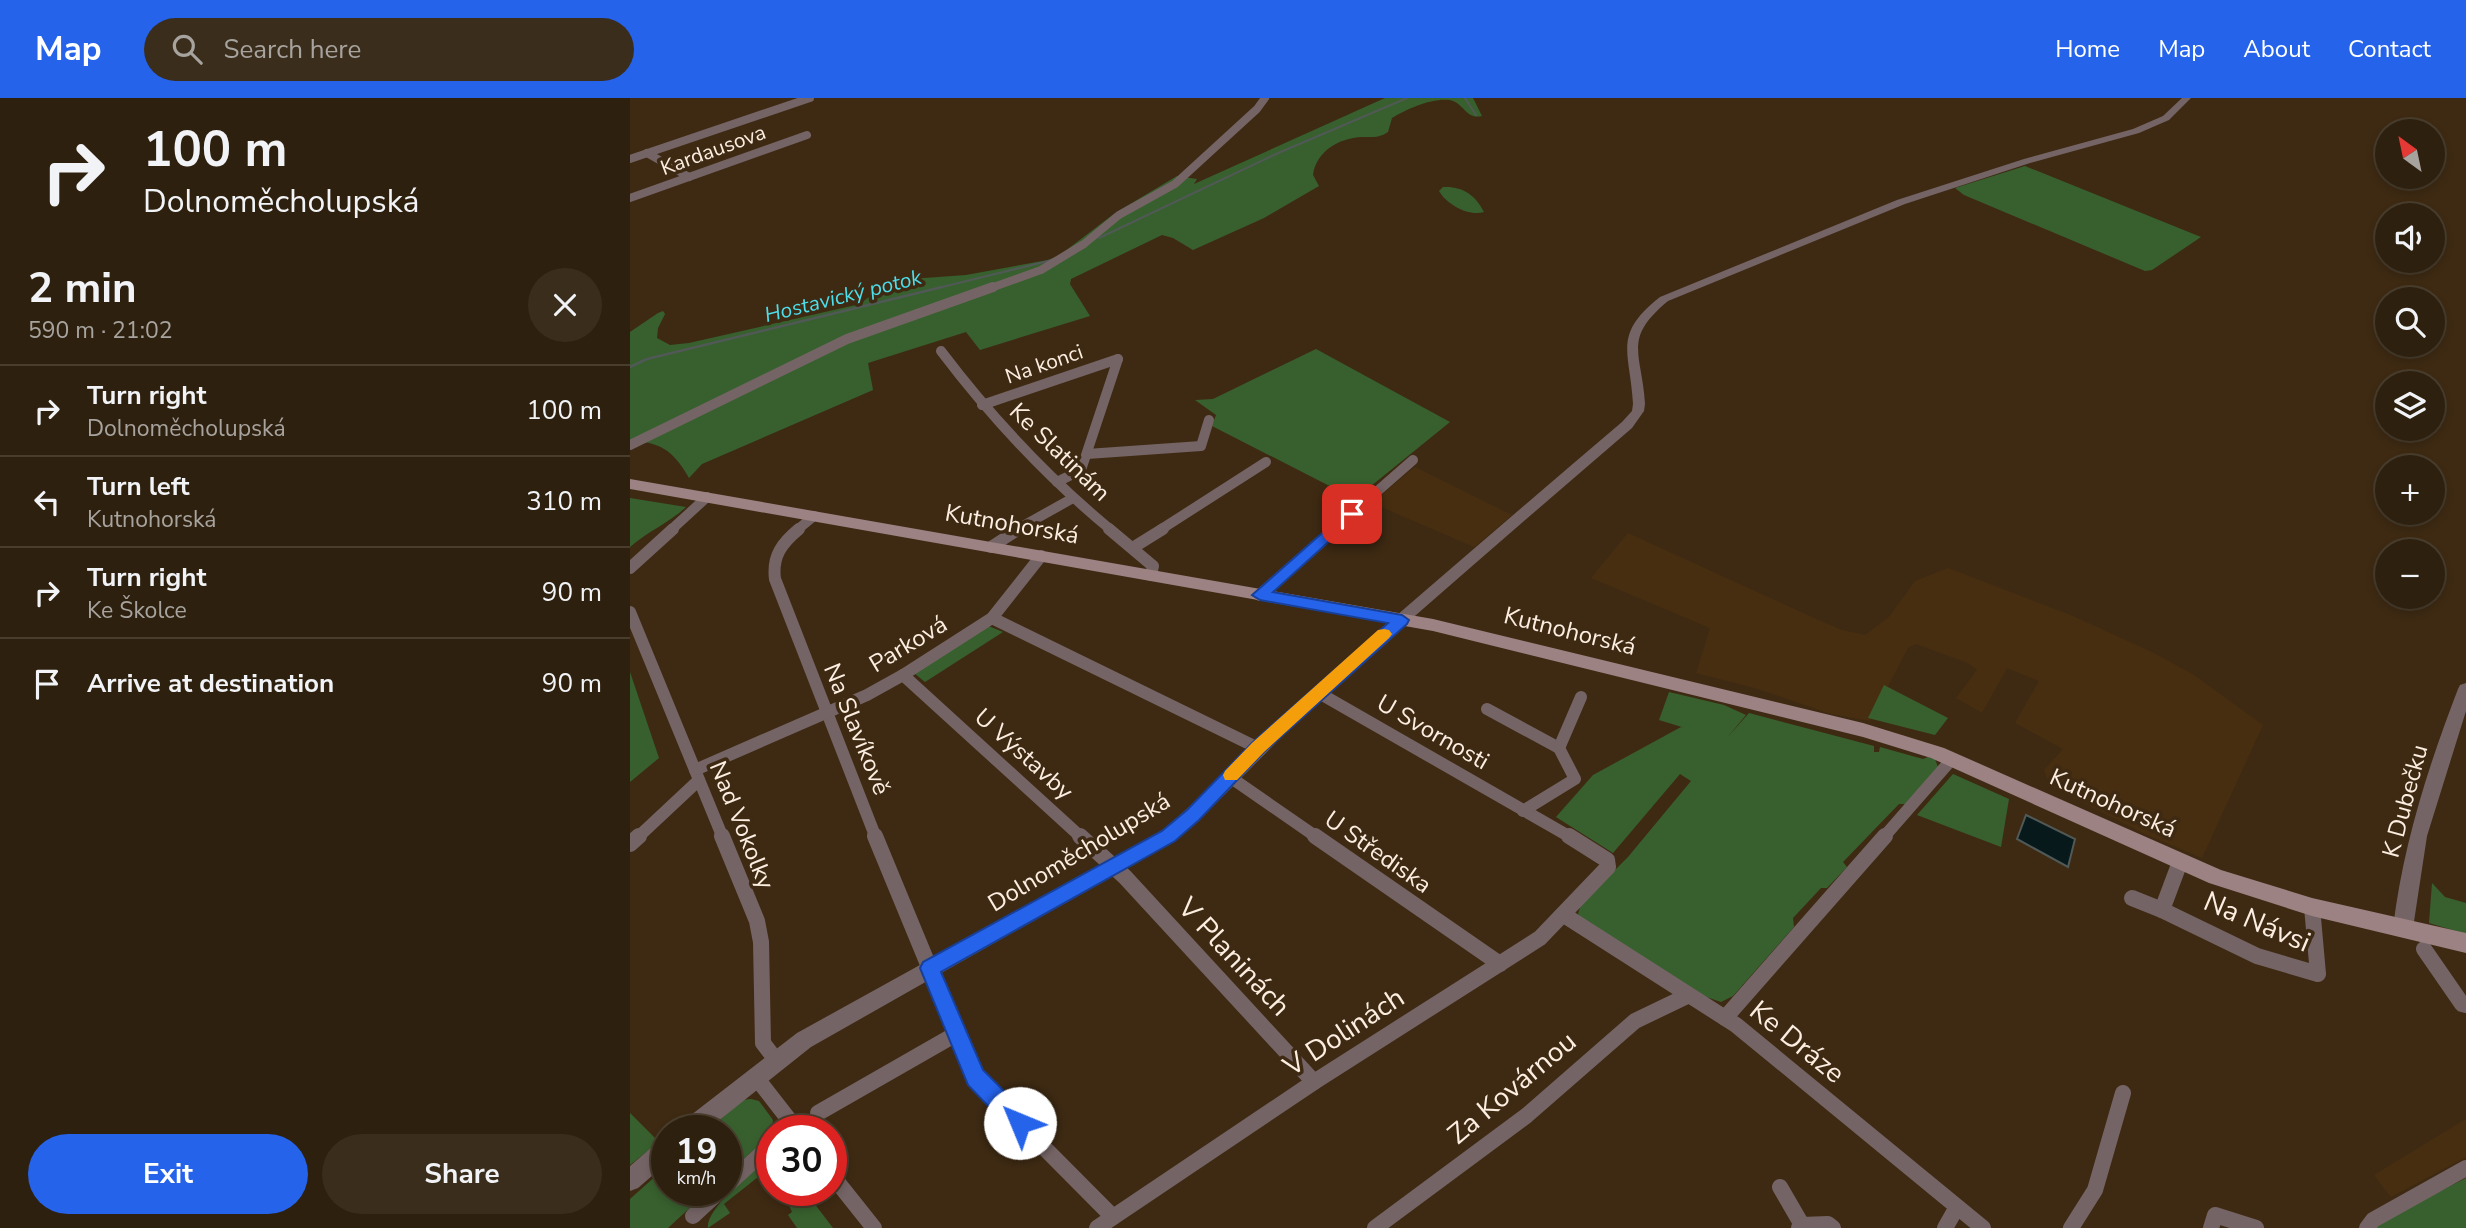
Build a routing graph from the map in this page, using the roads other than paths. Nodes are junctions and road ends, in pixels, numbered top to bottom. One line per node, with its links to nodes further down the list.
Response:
1 (810, 98): 5 (street)
2 (1265, 98): 12 (street)
3 (2187, 98): 29 (street, Dolnoměcholupská)
4 (807, 135): 7 (street, Kardausova)
5 (647, 153): 6 (street); 7 (street)
6 (630, 159)
7 (690, 177): 8 (street, Kardausova)
8 (630, 198)
9 (941, 351): 10 (street, Ke Slatinám)
10 (982, 405): 13 (street, Na konci); 16 (street, Ke Slatinám)
11 (1209, 420): 13 (street)
12 (630, 445)
13 (1087, 454): 16 (street)
14 (1413, 460): 26 (street)
15 (1266, 462): 22 (street)
16 (1057, 482): 19 (street, Ke Slatinám)
17 (630, 484): 18 (main road, Kutnohorská)
18 (707, 497): 20 (main road, Kutnohorská); 24 (street)
19 (1073, 498): 21 (street); 22 (street, Ke Slatinám)
20 (814, 516): 21 (main road, Kutnohorská); 35 (street, Na Slavíkově)
21 (991, 547): 23 (main road, Kutnohorská)
22 (1134, 547): 25 (street, Ke Slatinám)
23 (1041, 556): 25 (main road, Kutnohorská); 28 (street, Parková)
24 (630, 568)
25 (1151, 575): 26 (main road, Kutnohorská)
26 (1260, 595): 29 (main road, Kutnohorská)
27 (630, 612): 39 (street, Nad Vokolky)
28 (992, 618): 30 (street, Parková); 36 (street)
29 (1402, 620): 32 (street, Dolnoměcholupská); 38 (main road, Kutnohorská)
30 (903, 675): 35 (street, Parková); 44 (street, U Výstavby)
31 (2466, 689): 50 (street, K Dubečku)
32 (1319, 692): 36 (street, Dolnoměcholupská); 41 (street, U Svornosti)
33 (1581, 697): 37 (street)
34 (1488, 709): 37 (street, U Svornosti)
35 (825, 713): 39 (street, Parková); 54 (street, Na Slavíkově)
36 (1258, 748): 40 (street, Dolnoměcholupská)
37 (1559, 748): 41 (street)
38 (1952, 759): 43 (main road, Kutnohorská); 57 (street)
39 (697, 775): 42 (street, Parková); 59 (street, Nad Vokolky)
40 (1230, 777): 44 (street, Dolnoměcholupská); 53 (street, U Střediska)
41 (1523, 811): 45 (street, U Svornosti)
42 (630, 844)
43 (2180, 862): 47 (main road, Kutnohorská); 48 (street, Na Návsi)
44 (1114, 867): 54 (street, Dolnoměcholupská); 61 (street, V Planinách)
45 (1608, 867): 49 (street, V Dolinách)
46 (2132, 898): 48 (street)
47 (2312, 907): 48 (street, Na Návsi); 50 (main road, Kutnohorská)
48 (2162, 910)
49 (1564, 915): 53 (street, V Dolinách); 55 (street, Ke Dráze)
50 (2403, 928): 51 (main road, Kutnohorská)
51 (2466, 943)
52 (2424, 949): 56 (street)
53 (1500, 964): 61 (street, V Dolinách)
54 (930, 968): 58 (street, Na Slavíkově); 59 (street, Dolnoměcholupská)
55 (1687, 996): 57 (street, Ke Dráze); 80 (street, Za Kovárnou)
56 (2466, 1005)
57 (1725, 1018): 74 (street, Ke Dráze)
58 (956, 1034): 63 (street); 76 (street, Na Slavíkově)
59 (776, 1060): 60 (street, Dolnoměcholupská)
60 (755, 1076): 64 (street, Dolnoměcholupská); 65 (street)
61 (1314, 1083): 76 (street, V Dolinách)
62 (2123, 1093): 84 (street)
63 (818, 1113)
64 (708, 1115)
65 (783, 1115)
66 (756, 1159): 69 (street)
67 (651, 1163): 70 (street)
68 (2466, 1168): 87 (street)
69 (742, 1171)
70 (630, 1180)
71 (1780, 1187): 77 (street)
72 (847, 1194): 78 (street)
73 (704, 1206): 75 (street)
74 (1957, 1207): 82 (street); 83 (street, Ke Dráze)
75 (693, 1216)
76 (1113, 1217): 79 (street, V Dolinách)
77 (1800, 1226): 81 (street)
78 (874, 1228)
79 (1097, 1228)
80 (1375, 1228)
81 (1833, 1228)
82 (1945, 1228)
83 (1983, 1228)
84 (2071, 1228)
85 (2211, 1228): 86 (street)
86 (2256, 1228)
87 (2367, 1228)

